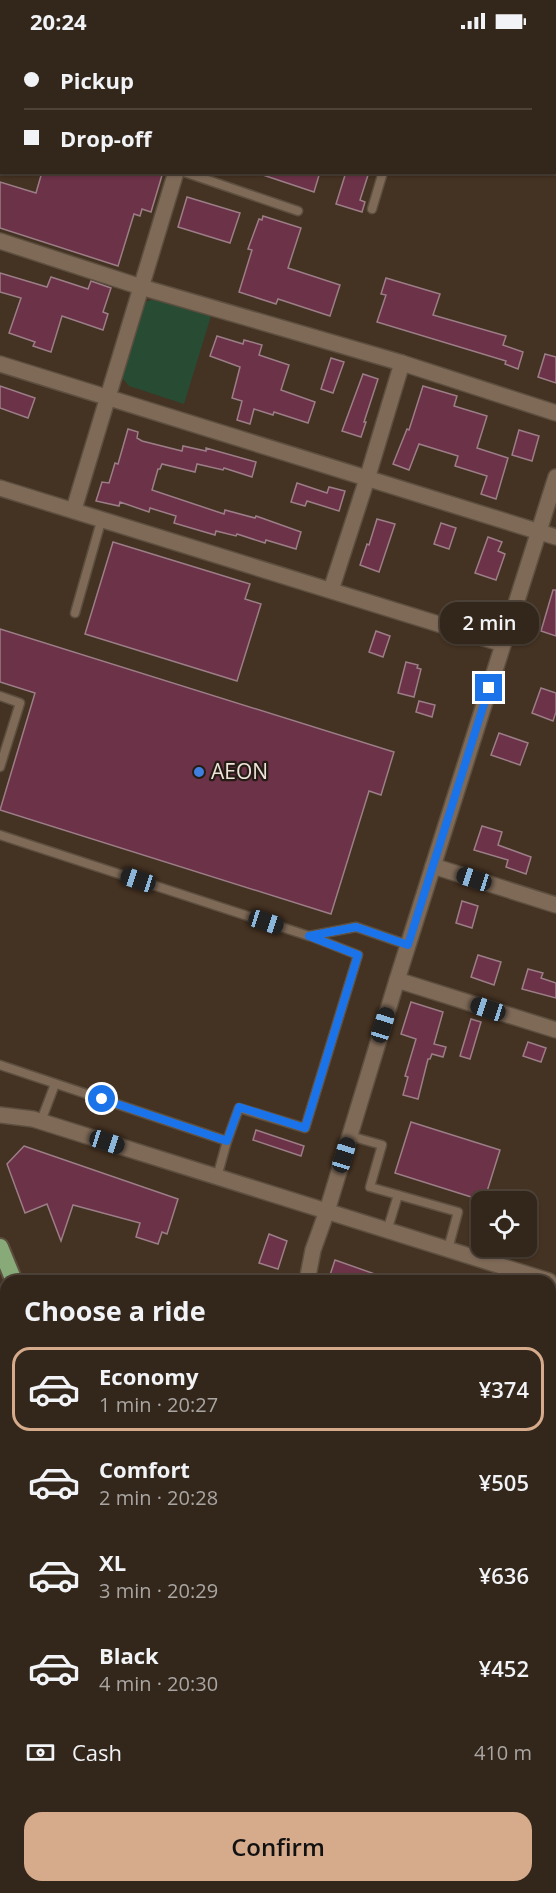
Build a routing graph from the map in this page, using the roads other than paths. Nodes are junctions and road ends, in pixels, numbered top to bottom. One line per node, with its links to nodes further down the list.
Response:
1 (175, 174): 7 (street)
2 (190, 174): 5 (lane)
3 (382, 174): 4 (lane)
4 (372, 209)
5 (298, 212)
6 (0, 241): 7 (street)
7 (141, 287): 8 (street); 10 (street)
8 (402, 363): 11 (street); 13 (street)
9 (0, 364): 10 (street)
10 (107, 396): 13 (street); 15 (street)
11 (556, 413)
12 (556, 477): 17 (street)
13 (367, 479): 17 (street); 19 (street)
14 (0, 488): 15 (street)
15 (74, 509): 16 (street)
16 (102, 518): 19 (street); 20 (lane)
17 (539, 532): 18 (street); 21 (street)
18 (556, 537)
19 (331, 590): 21 (street)
20 (75, 613)
21 (503, 644): 25 (street)
22 (0, 696): 23 (lane)
23 (0, 767)
24 (0, 835): 27 (lane)
25 (433, 866): 26 (street); 28 (street)
26 (556, 905)
27 (309, 936): 28 (lane); 36 (lane)
28 (408, 945): 29 (street)
29 (397, 980): 30 (street); 35 (street)
30 (556, 1030)
31 (0, 1065): 32 (lane)
32 (55, 1084): 34 (lane); 36 (lane)
33 (0, 1115): 34 (street)
34 (41, 1121): 37 (street)
35 (350, 1136): 38 (lane); 39 (street)
36 (227, 1141): 37 (lane)
37 (217, 1177): 39 (street)
38 (398, 1195): 40 (lane); 42 (lane)
39 (327, 1212): 40 (street); 44 (street)
40 (387, 1230): 42 (street)
41 (0, 1247): 43 (highway)
42 (448, 1249): 45 (street)
43 (12, 1275)
44 (308, 1275)
45 (531, 1275)

